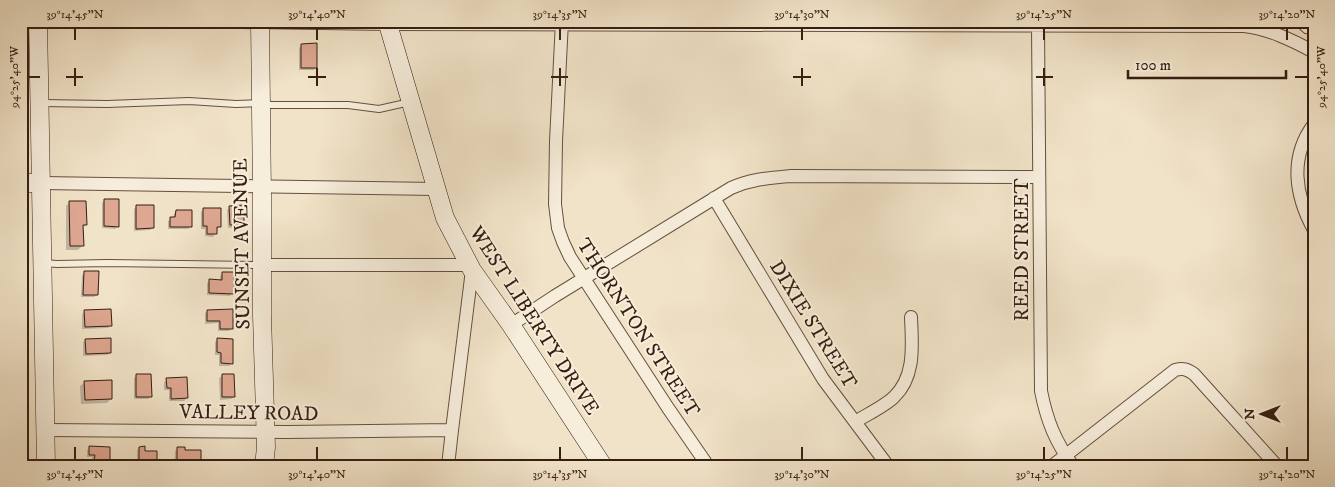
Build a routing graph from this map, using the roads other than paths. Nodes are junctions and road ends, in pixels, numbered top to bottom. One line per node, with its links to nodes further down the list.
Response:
1 (38, 21): 13 (main road)
2 (176, 21): 4 (street)
3 (1296, 21): 10 (lane)
4 (260, 22): 5 (street); 14 (main road, SUNSET AVENUE)
5 (387, 22): 6 (street); 12 (main road, WEST LIBERTY DRIVE)
6 (562, 23): 7 (street); 26 (street, THORNTON STREET)
7 (949, 23): 9 (street)
8 (1245, 24): 9 (street); 11 (street)
9 (1038, 26): 16 (street, REED STREET)
10 (1306, 30)
11 (1314, 52)
12 (411, 102): 14 (lane); 20 (main road, WEST LIBERTY DRIVE)
13 (40, 103): 14 (lane); 17 (main road)
14 (261, 103): 19 (main road, SUNSET AVENUE)
15 (1314, 124): 22 (street)
16 (1039, 177): 21 (street); 33 (street, REED STREET)
17 (41, 183): 18 (main road); 19 (street); 23 (main road)
18 (21, 184)
19 (262, 186): 20 (street); 24 (main road, SUNSET AVENUE)
20 (436, 189): 25 (main road, WEST LIBERTY DRIVE)
21 (714, 198): 26 (street); 29 (street, DIXIE STREET)
22 (1314, 230)
23 (43, 262): 24 (lane); 30 (main road)
24 (262, 265): 25 (street); 32 (main road, SUNSET AVENUE)
25 (471, 268): 28 (main road, WEST LIBERTY DRIVE); 31 (street)
26 (584, 278): 28 (street); 38 (street, THORNTON STREET)
27 (911, 317): 29 (street)
28 (511, 325): 37 (main road, WEST LIBERTY DRIVE)
29 (855, 422): 39 (street, DIXIE STREET)
30 (46, 430): 32 (street, VALLEY ROAD); 34 (main road)
31 (452, 430): 32 (street, VALLEY ROAD); 36 (street)
32 (266, 432): 35 (main road, SUNSET AVENUE)
33 (1065, 455): 40 (street); 41 (street, REED STREET); 42 (street)
34 (46, 466)
35 (264, 466)
36 (448, 466)
37 (603, 466)
38 (708, 466)
39 (888, 466)
40 (1052, 466)
41 (1073, 466)
42 (1277, 466)

